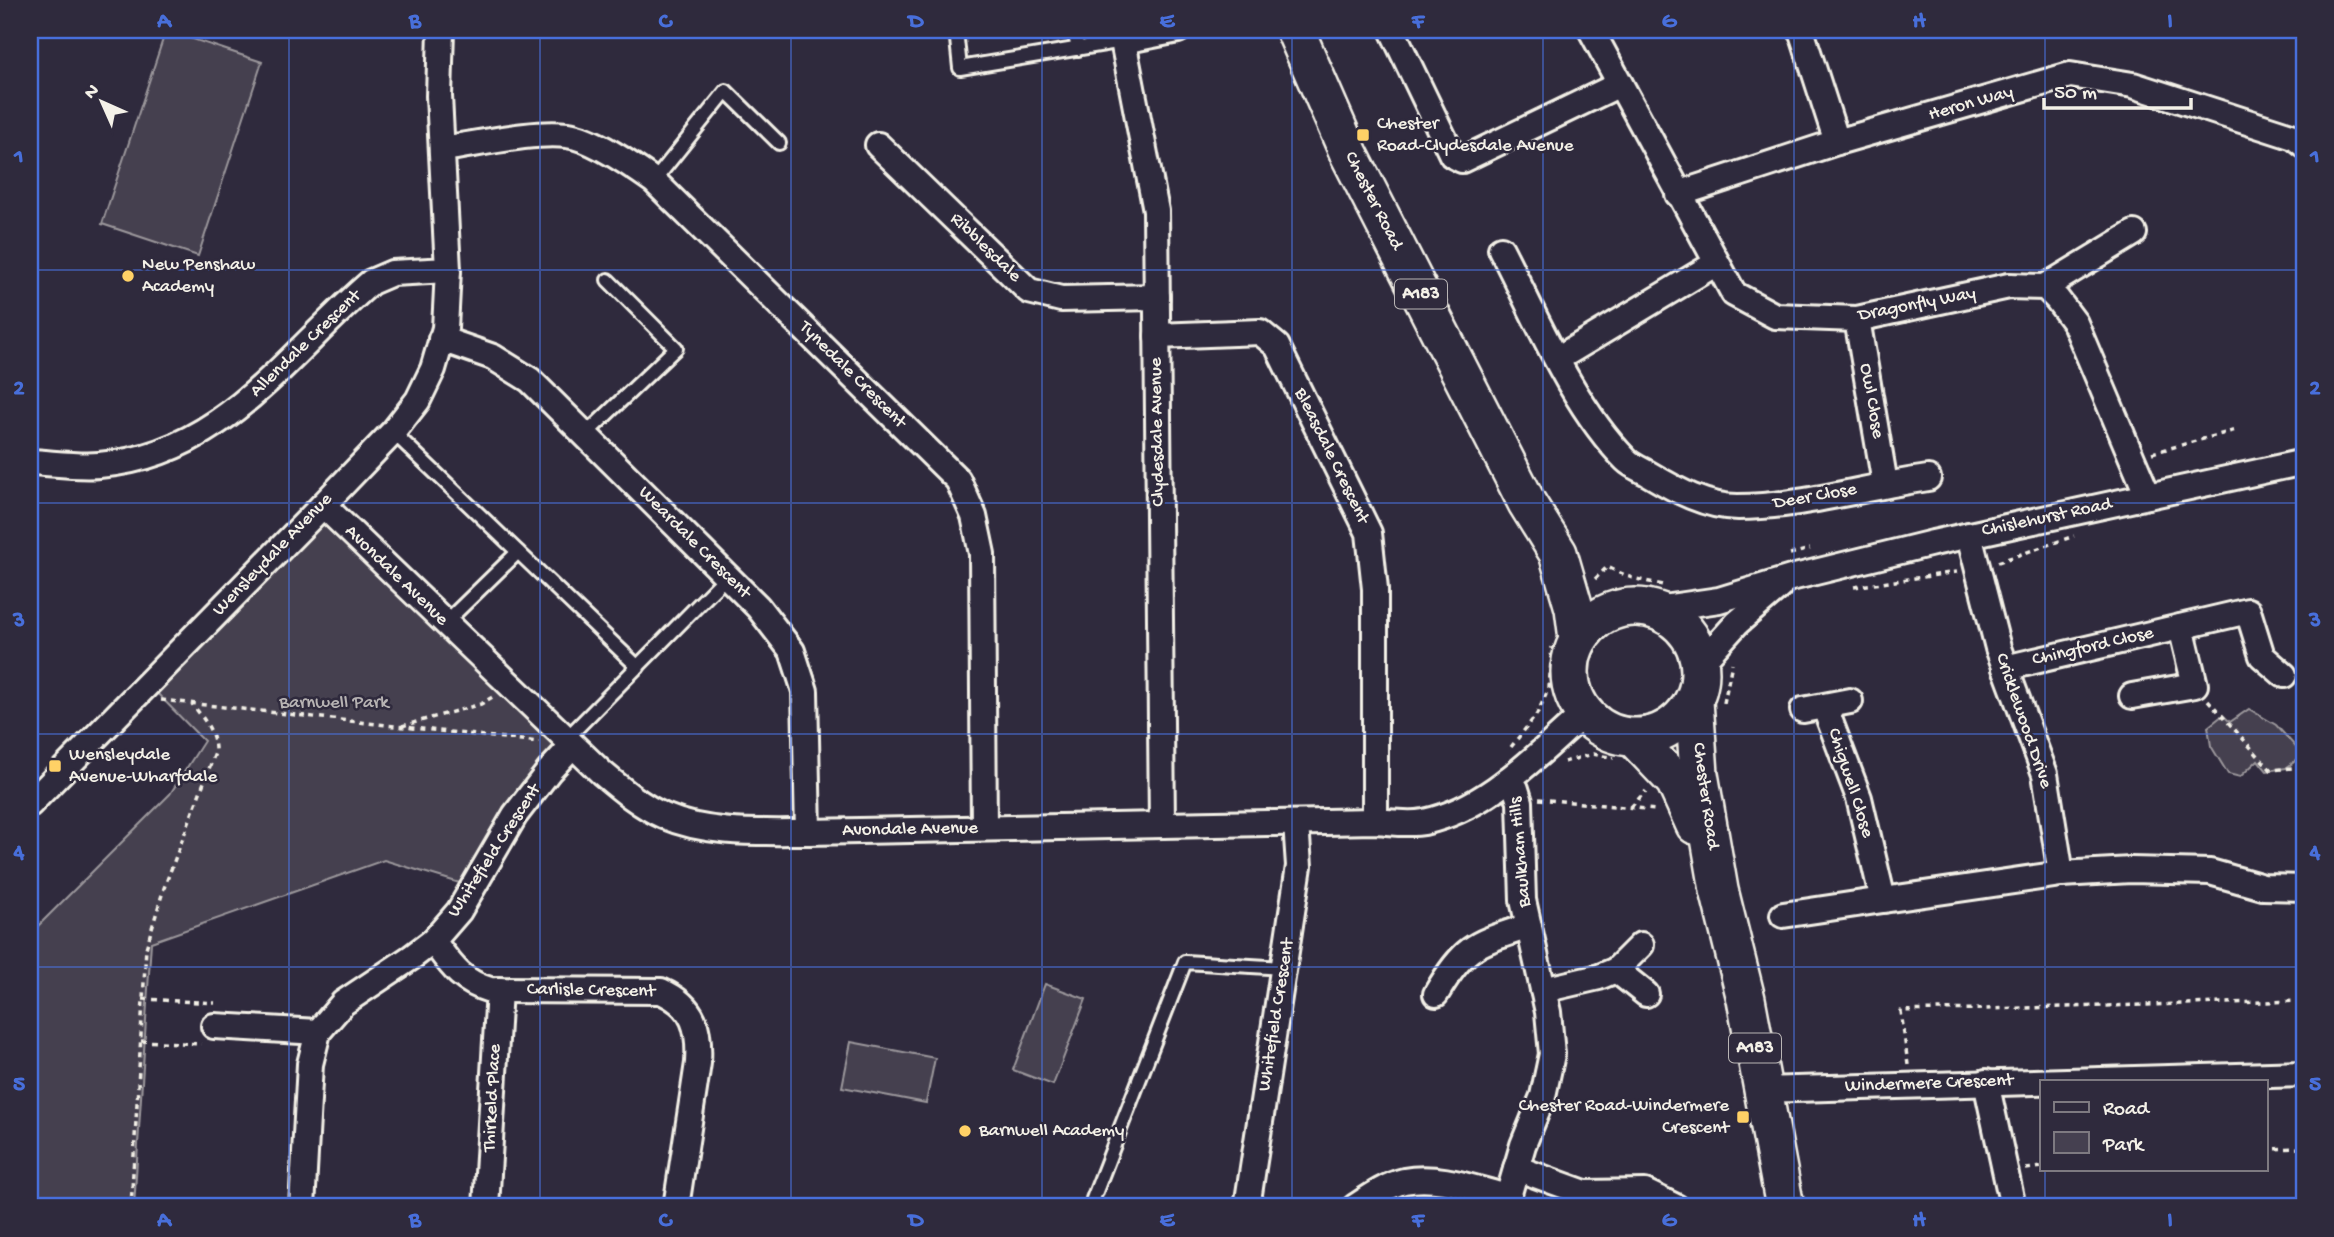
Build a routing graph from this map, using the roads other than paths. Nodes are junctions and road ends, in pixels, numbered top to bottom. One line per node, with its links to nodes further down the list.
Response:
1 (956, 30): 10 (lane)
2 (1074, 30): 10 (lane)
3 (1178, 30): 9 (street)
4 (1295, 30): 40 (main road, Chester Road / A183)
5 (1392, 30): 11 (street)
6 (1591, 30): 11 (street, Dragonfly Way)
7 (1801, 30): 12 (street)
8 (441, 34): 16 (street)
9 (1123, 41): 10 (lane); 25 (street, Clydesdale Avenue)
10 (1078, 48)
11 (1620, 84): 18 (street, Dragonfly Way)
12 (1838, 142): 15 (street, Heron Way); 18 (street, Heron Way)
13 (779, 143): 17 (lane)
14 (878, 145): 25 (street, Ribblesdale)
15 (2304, 145)
16 (442, 149): 17 (street, Tynedale Crescent); 22 (street)
17 (654, 181): 63 (street, Tynedale Crescent)
18 (1678, 194): 21 (street, Dragonfly Way)
19 (2134, 233): 24 (street)
20 (1501, 249): 29 (street, Deer Close)
21 (1715, 264): 26 (street, Dragonfly Way); 29 (street)
22 (448, 270): 28 (street, Wensleydale Avenue); 32 (street, Allendale Crescent)
23 (608, 281): 31 (lane)
24 (2045, 287): 26 (street, Dragonfly Way); 36 (street)
25 (1157, 297): 27 (street, Clydesdale Avenue)
26 (1857, 319): 35 (street, Owl Close)
27 (1157, 336): 60 (street, Bleasdale Crescent); 62 (street, Clydesdale Avenue)
28 (442, 340): 30 (street, Wensleydale Avenue); 31 (street, Weardale Crescent)
29 (1557, 359): 35 (street, Deer Close)
30 (393, 432): 37 (street, Wensleydale Avenue); 39 (lane)
31 (585, 435): 41 (street, Weardale Crescent)
32 (30, 462)
33 (2304, 462): 36 (street, Chislehurst Road)
34 (1928, 478): 35 (street, Deer Close)
35 (1885, 484)
36 (2148, 496): 38 (street, Chislehurst Road)
37 (323, 505): 45 (street, Avondale Avenue); 59 (street, Wensleydale Avenue)
38 (1969, 535): 42 (street, Chislehurst Road); 50 (street, Cricklewood Drive)
39 (518, 552): 45 (lane); 49 (lane)
40 (1558, 553): 43 (main road, A183); 47 (main road, A183)
41 (727, 576): 49 (lane); 64 (street, Weardale Crescent)
42 (1791, 578): 44 (street, Chislehurst Road); 48 (street)
43 (1619, 608): 44 (main road); 47 (main road)
44 (1657, 609): 48 (main road)
45 (446, 623): 56 (street, Avondale Avenue)
46 (2180, 627): 50 (street, Chingford Close); 51 (street, Chingford Close); 52 (street, Chingford Close)
47 (1565, 643): 55 (main road)
48 (1717, 660): 54 (main road, Chester Road)
49 (638, 667): 56 (lane)
50 (2005, 668): 65 (street, Cricklewood Drive)
51 (2284, 675)
52 (2132, 696)
53 (1850, 701): 68 (street, Chigwell Close)
54 (1709, 704): 57 (main road); 67 (main road, Chester Road / A183)
55 (1585, 713): 57 (main road); 58 (street, Avondale Avenue)
56 (569, 742): 64 (street, Avondale Avenue); 71 (street, Whitefield Crescent)
57 (1625, 748): 67 (main road, Chester Road / A183)
58 (1508, 779): 60 (street, Avondale Avenue); 70 (street, Baulkham Hills)
59 (30, 804)
60 (1375, 821): 61 (street, Avondale Avenue)
61 (1296, 823): 62 (street, Avondale Avenue); 73 (street, Whitefield Crescent)
62 (1162, 825): 63 (street, Avondale Avenue)
63 (984, 828): 64 (street, Avondale Avenue)
64 (808, 832)
65 (2062, 874): 66 (street); 68 (street)
66 (2304, 888)
67 (1719, 890): 85 (main road, Chester Road / A183)
68 (1882, 900): 69 (street)
69 (1783, 915)
70 (1529, 926): 76 (street, Baulkham Hills); 77 (street, Baulkham Hills)
71 (433, 941): 75 (street, Carlisle Crescent); 80 (street, Whitefield Crescent)
72 (1640, 945): 74 (street)
73 (1284, 968): 87 (lane); 92 (street, Whitefield Crescent)
74 (1616, 970): 76 (street); 78 (street)
75 (499, 990): 90 (street, Thirkeld Place); 91 (street, Carlisle Crescent)
76 (1543, 990): 86 (street, Baulkham Hills)
77 (1436, 994)
78 (1646, 994)
79 (213, 1024): 80 (street)
80 (318, 1032): 89 (street, Whitefield Crescent)
81 (2304, 1074): 82 (street, Windermere Crescent)
82 (2066, 1080)
83 (2040, 1081): 84 (street, Windermere Crescent)
84 (1986, 1082): 85 (street, Windermere Crescent); 96 (street)
85 (1763, 1090): 95 (main road, Chester Road / A183)
86 (1517, 1168): 88 (street, Baulkham Hills); 94 (street)
87 (1093, 1199)
88 (1506, 1202): 93 (street, Baulkham Hills)
89 (302, 1207)
90 (486, 1207)
91 (676, 1207)
92 (1247, 1207)
93 (1355, 1207)
94 (1676, 1207)
95 (1785, 1207)
96 (2014, 1207)

